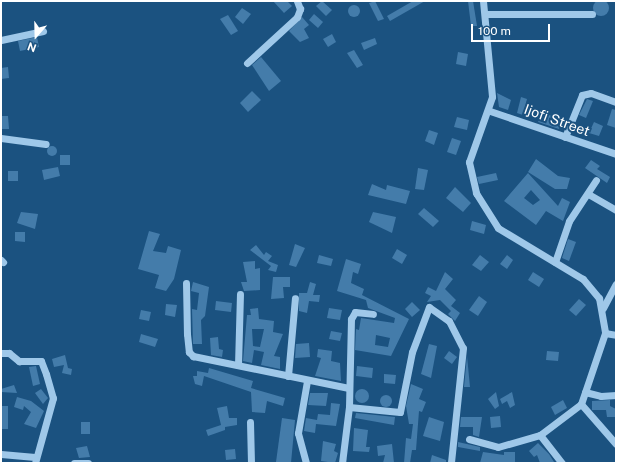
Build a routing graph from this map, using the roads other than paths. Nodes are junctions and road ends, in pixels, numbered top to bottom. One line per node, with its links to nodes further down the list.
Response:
1 (297, 1): 7 (street)
2 (483, 1): 3 (street)
3 (487, 14): 4 (street); 9 (street)
4 (592, 14)
5 (43, 32): 6 (street)
6 (1, 40)
7 (247, 63)
8 (616, 102): 10 (street)
9 (490, 111): 10 (street, Ijofi Street); 17 (street)
10 (565, 136): 13 (street, Ijofi Street)
11 (1, 138): 12 (street)
12 (46, 144)
13 (616, 154)
14 (596, 180): 15 (street)
15 (590, 195): 16 (street); 17 (street)
16 (616, 210)
17 (555, 262): 22 (street)
18 (186, 283): 27 (street)
19 (616, 284): 22 (street)
20 (240, 294): 27 (street)
21 (295, 298): 28 (street)
22 (603, 308): 24 (street)
23 (373, 314): 30 (street)
24 (605, 333): 25 (street); 31 (street)
25 (616, 335)
26 (1, 353): 40 (street)
27 (238, 365): 28 (street)
28 (288, 376): 29 (street)
29 (307, 381): 30 (street); 44 (street)
30 (349, 388): 34 (street)
31 (585, 392): 32 (street); 33 (street)
32 (616, 395)
33 (581, 404): 36 (street); 38 (street)
34 (349, 407): 45 (street); 46 (street)
35 (250, 422): 43 (street)
36 (540, 435): 37 (street); 47 (street)
37 (469, 439)
38 (616, 444)
39 (1, 454): 40 (street)
40 (35, 460)
41 (74, 463): 42 (street)
42 (88, 463)
43 (251, 463)
44 (306, 463)
45 (342, 463)
46 (451, 463)
47 (562, 463)

